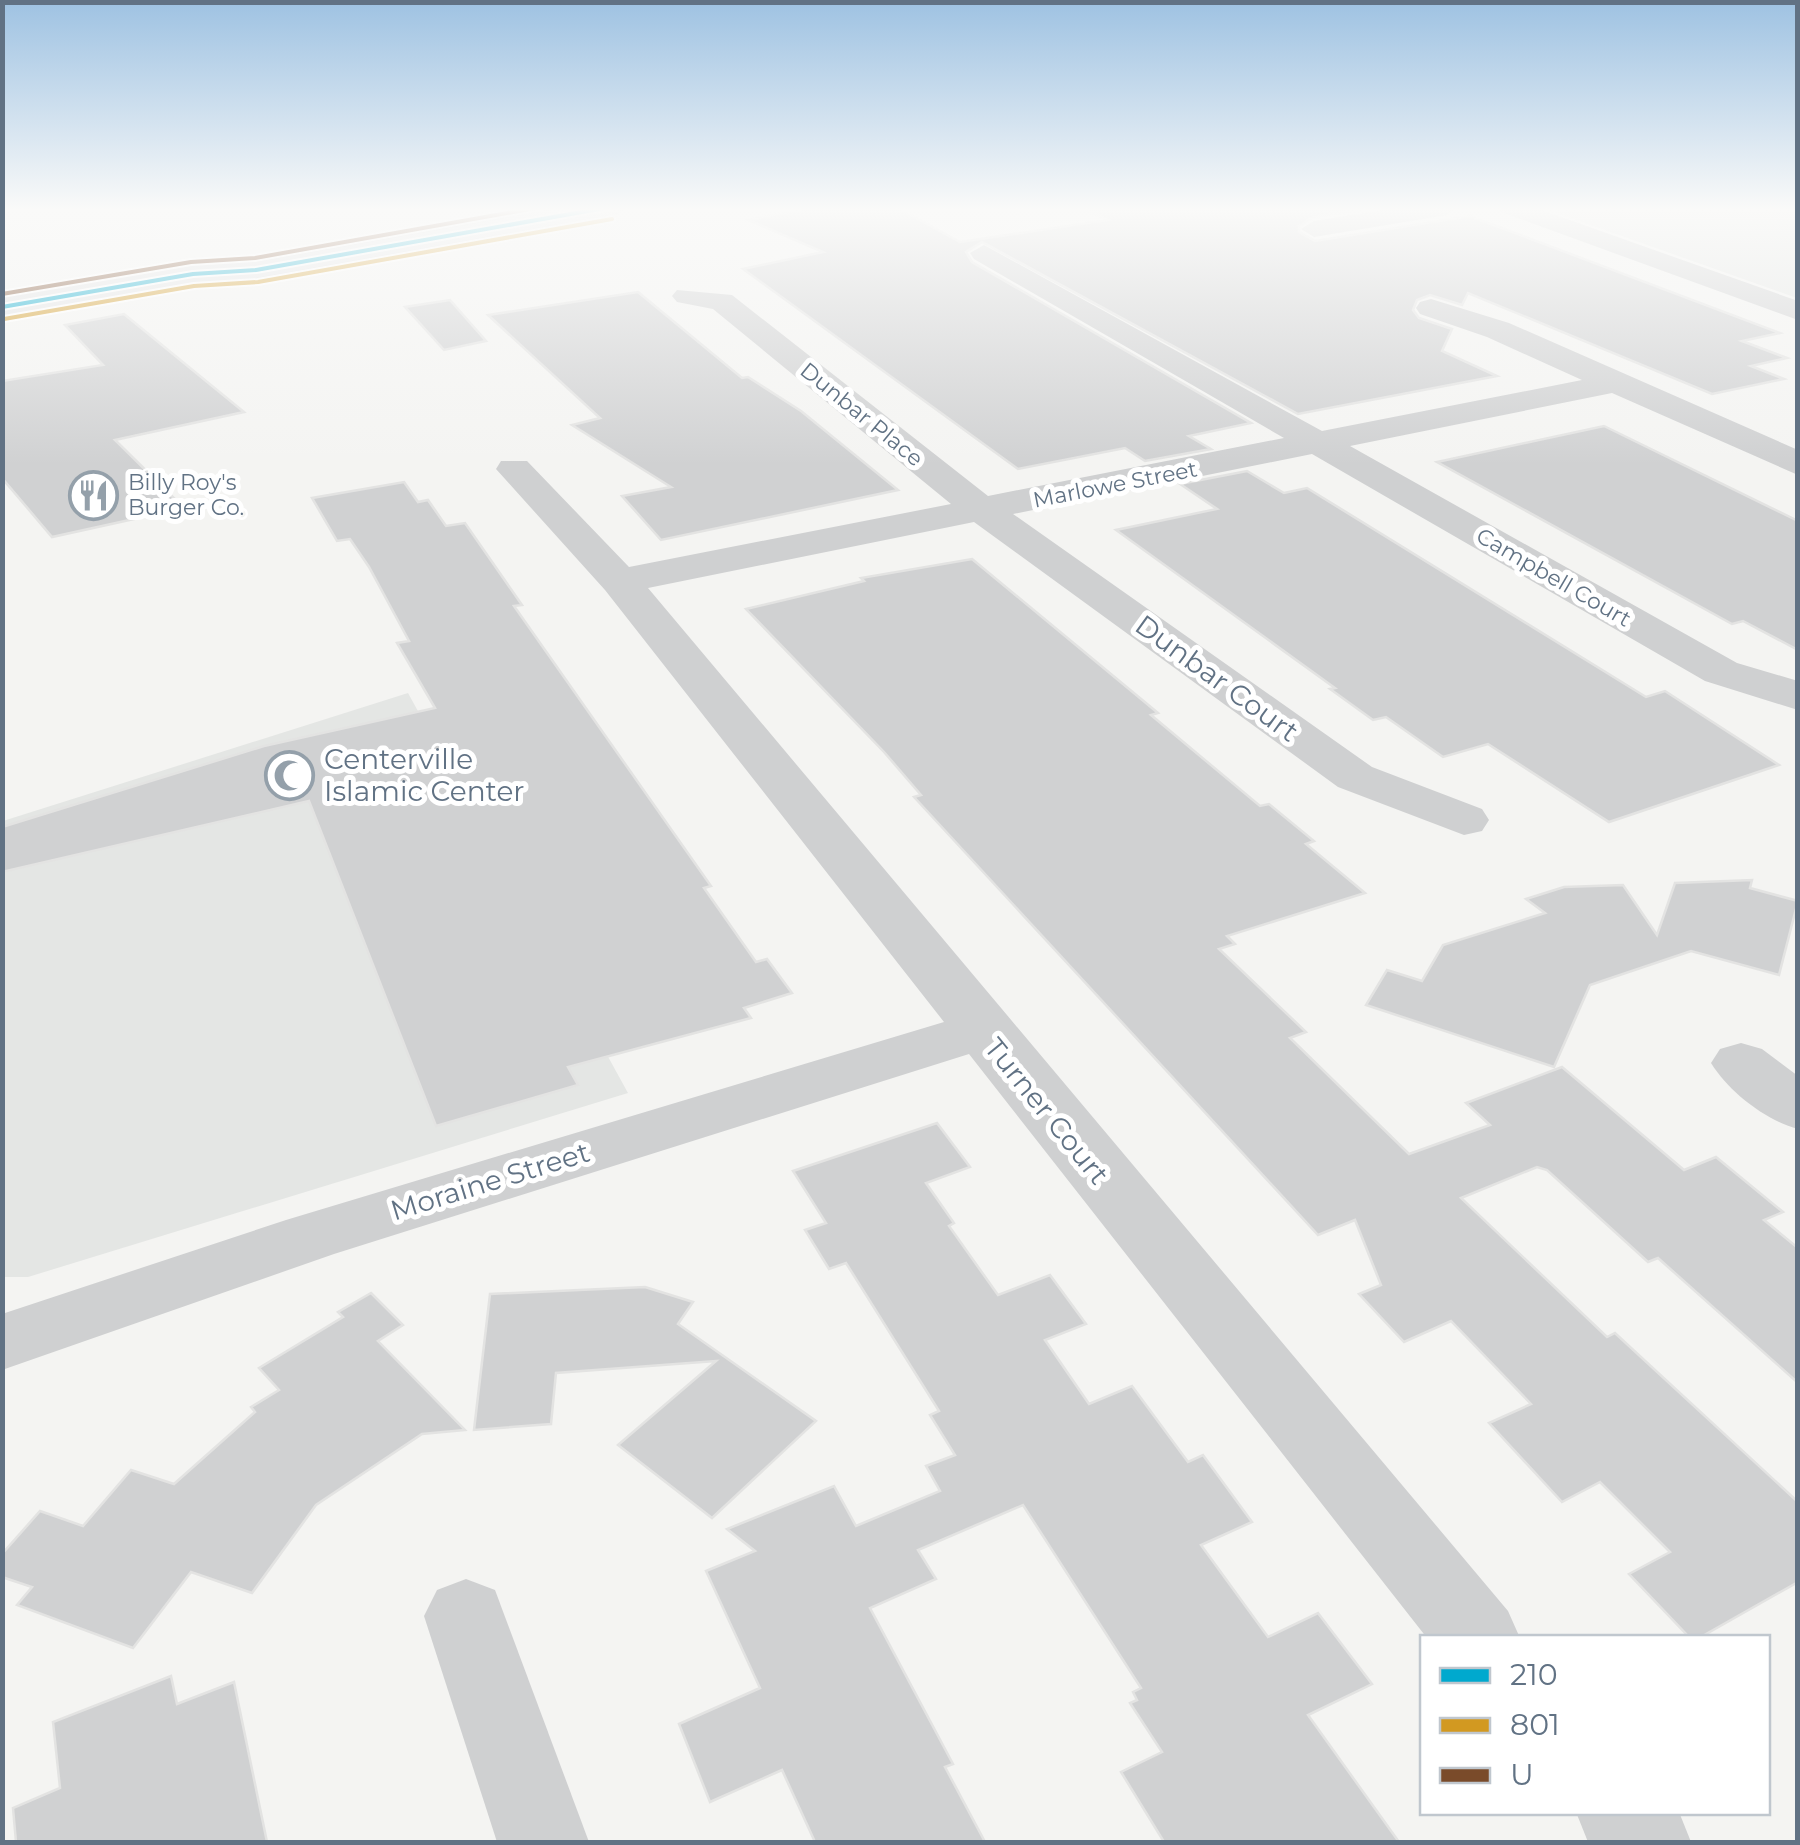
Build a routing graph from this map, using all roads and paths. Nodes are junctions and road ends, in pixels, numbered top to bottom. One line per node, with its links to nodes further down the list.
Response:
1 (86, 293): 5 (main road)
2 (1054, 293): 9 (street, Campbell Court)
3 (1748, 293): 7 (street)
4 (687, 296): 12 (street, Dunbar Place)
5 (2, 308)
6 (1430, 308): 8 (street)
7 (1798, 311)
8 (1610, 384): 9 (street, Marlowe Street); 10 (street)
9 (1317, 443): 12 (street, Marlowe Street); 14 (street, Campbell Court)
10 (1798, 464)
11 (514, 469): 13 (street, Turner Court)
12 (983, 510): 13 (street, Marlowe Street); 15 (street, Dunbar Court)
13 (620, 581): 16 (street, Turner Court)
14 (1798, 696)
15 (1464, 820)
16 (981, 1030): 19 (street, Moraine Street); 21 (street, Turner Court)
17 (1741, 1064): 18 (street)
18 (1798, 1108)
19 (2, 1342)
20 (466, 1616): 23 (street)
21 (1476, 1635)
22 (1623, 1815): 24 (street)
23 (543, 1842)
24 (1645, 1842)

